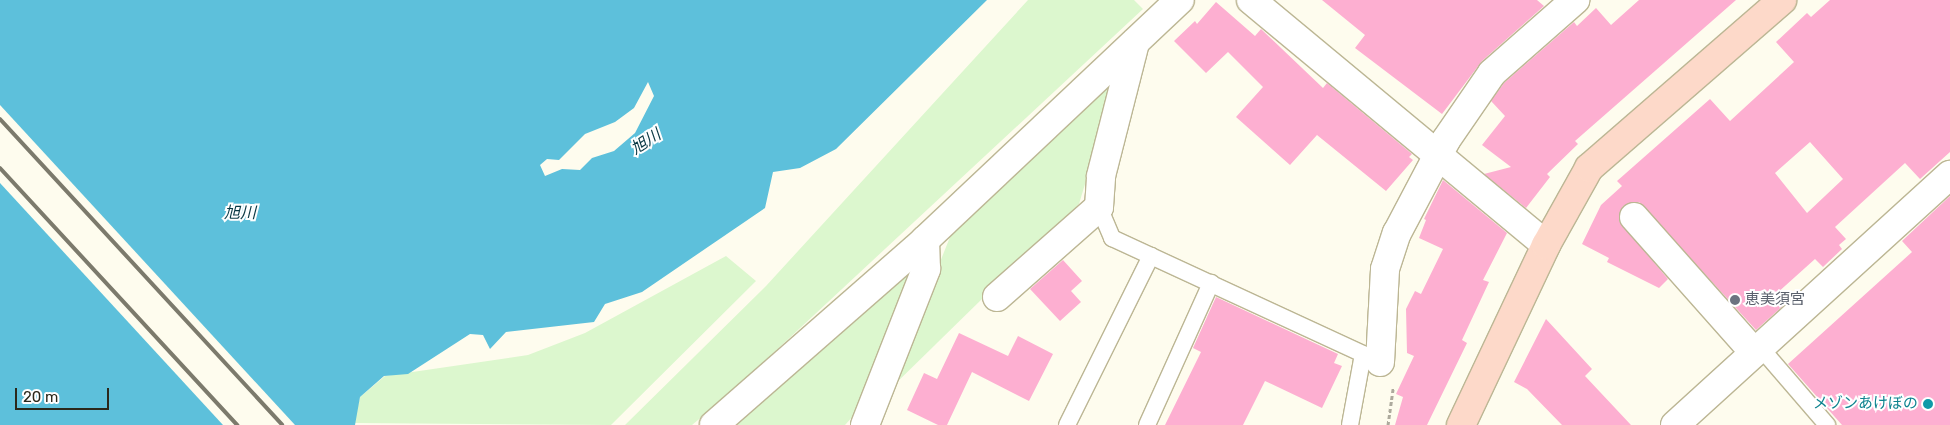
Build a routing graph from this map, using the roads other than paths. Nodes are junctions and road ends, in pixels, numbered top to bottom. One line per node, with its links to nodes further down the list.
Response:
1 (1180, 0): 5 (street)
2 (1251, 0): 6 (street)
3 (1575, 0): 6 (street)
4 (1782, 0): 11 (street)
5 (1135, 43): 8 (street); 10 (street)
6 (1437, 157): 11 (street); 16 (street)
7 (1950, 175): 15 (street)
8 (1099, 207): 12 (lane); 14 (street)
9 (1634, 217): 15 (street)
10 (925, 240): 17 (street); 18 (street)
11 (1546, 245): 22 (street)
12 (1151, 256): 13 (lane); 19 (lane)
13 (1210, 284): 16 (lane); 20 (lane)
14 (997, 297)
15 (1757, 350): 23 (street); 24 (lane)
16 (1371, 358): 21 (lane)
17 (714, 425)
18 (865, 425)
19 (1067, 425)
20 (1147, 425)
21 (1350, 425)
22 (1460, 425)
23 (1675, 425)
24 (1827, 425)

